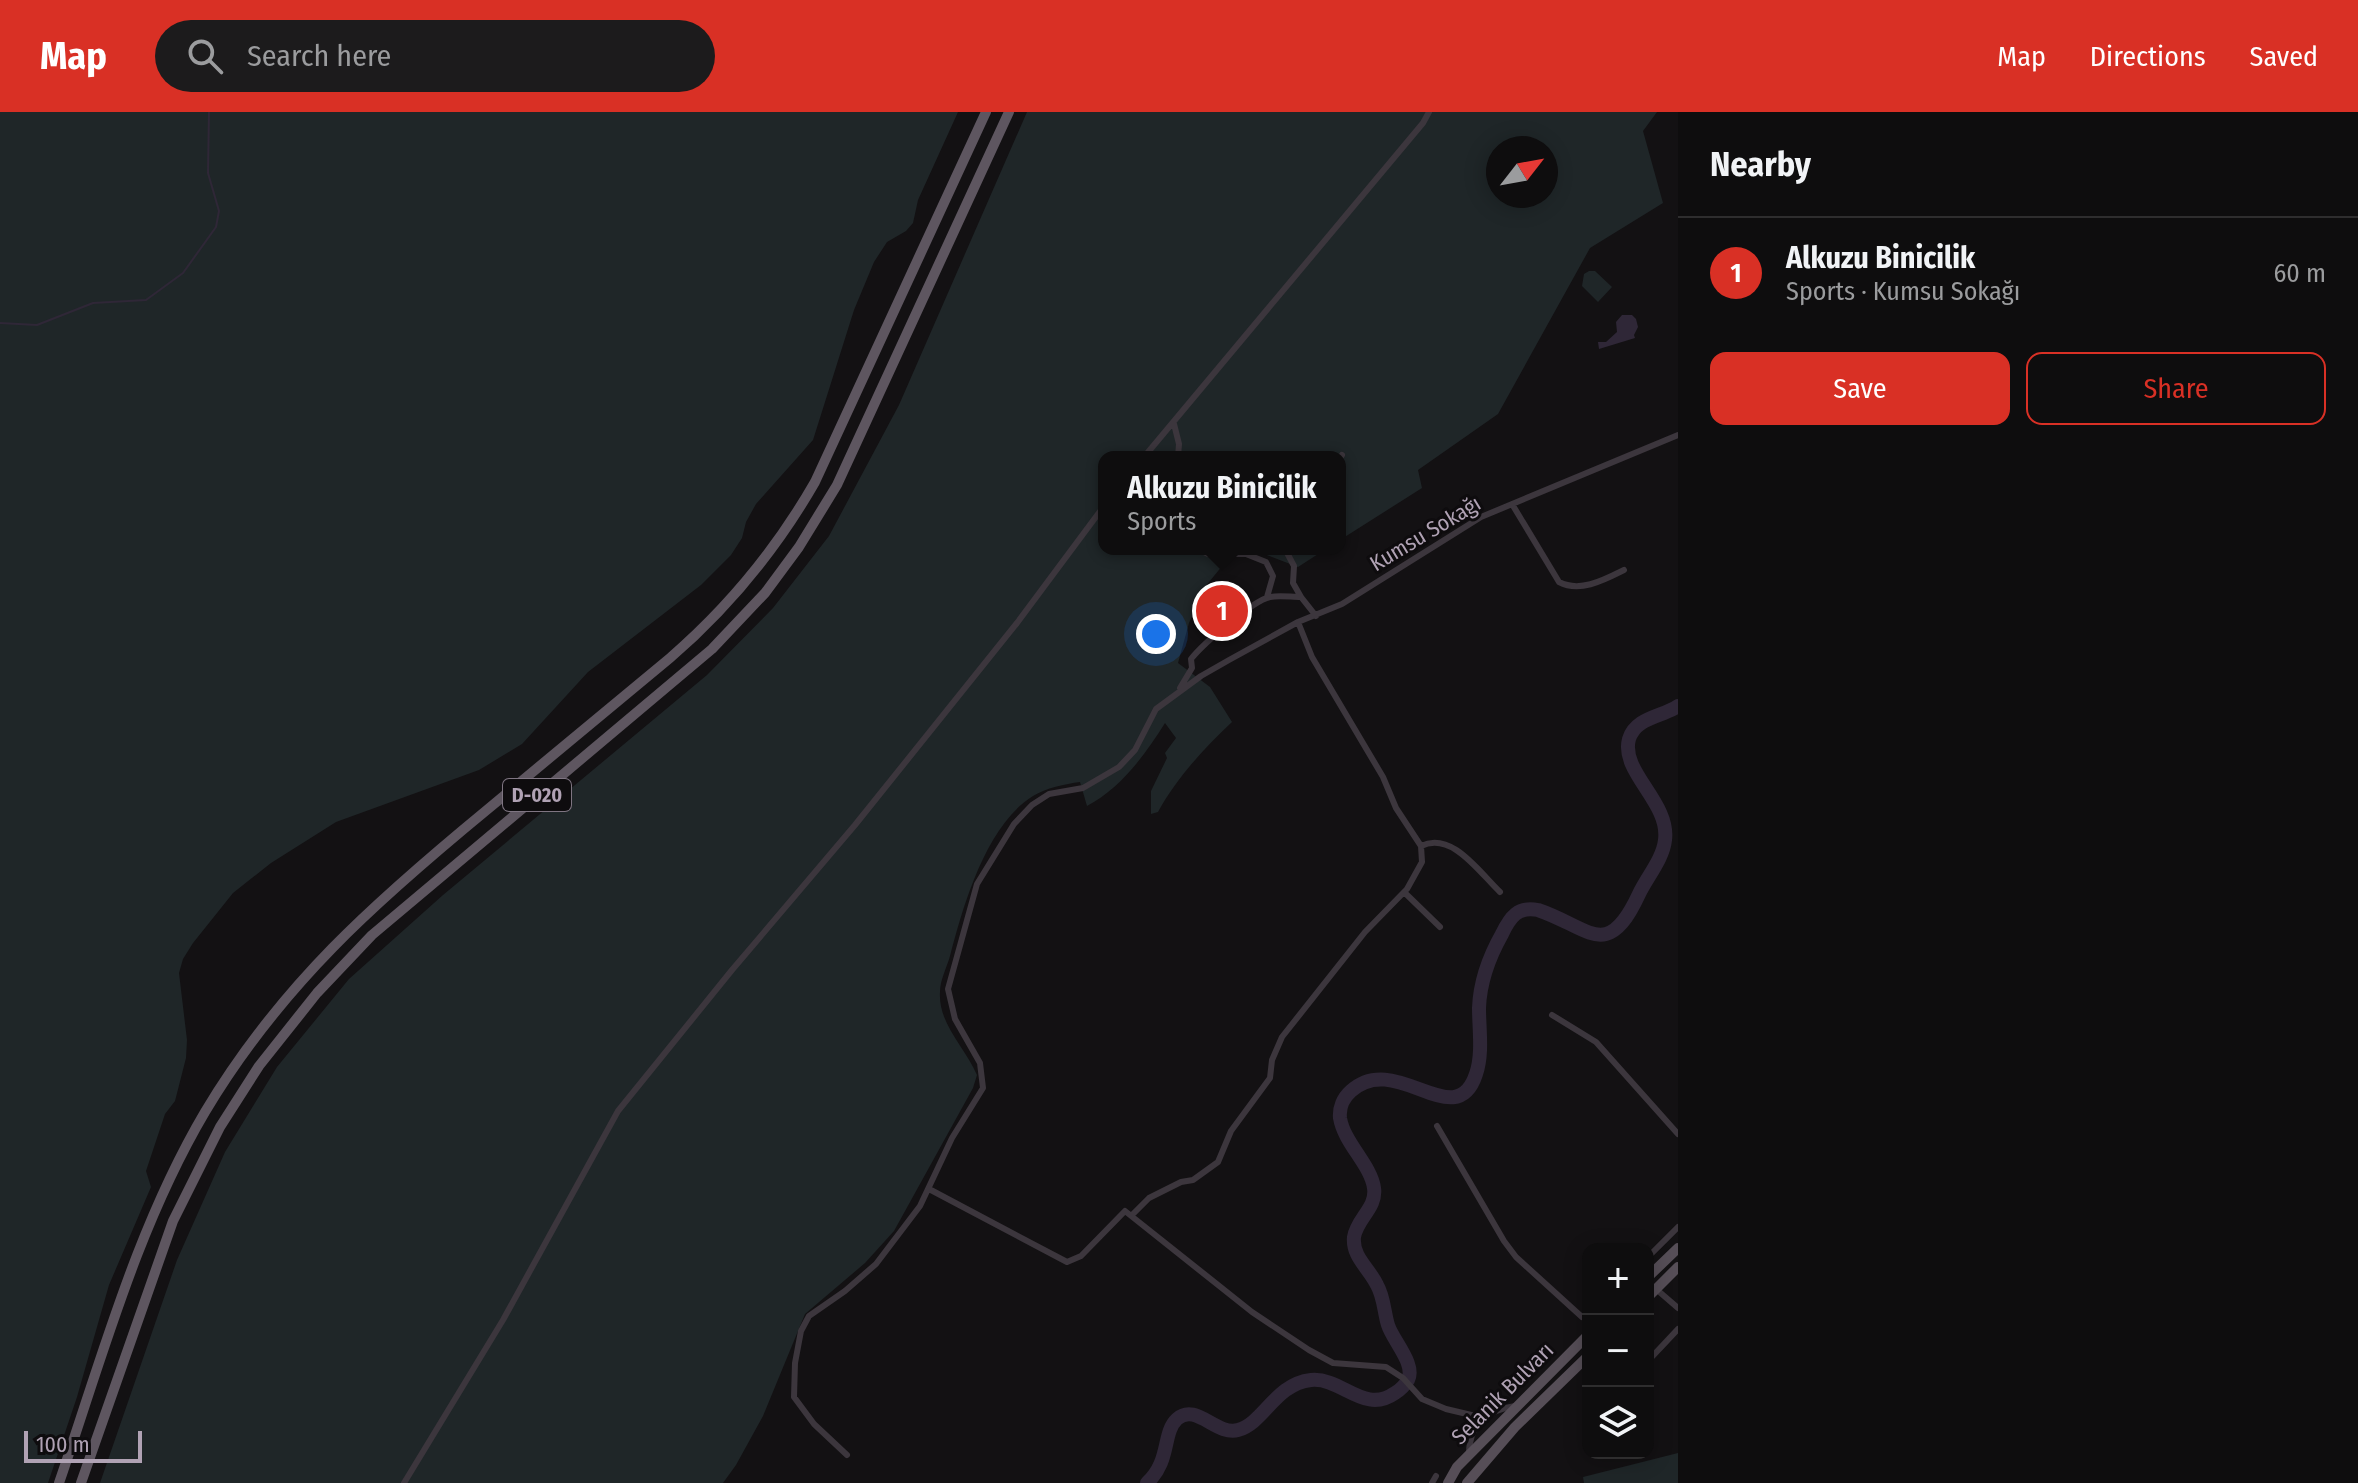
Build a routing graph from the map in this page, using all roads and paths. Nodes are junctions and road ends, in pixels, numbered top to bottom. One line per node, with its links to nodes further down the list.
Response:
1 (986, 112): 44 (highway, D-020)
2 (1009, 112): 45 (highway, D-020)
3 (1429, 112): 4 (street)
4 (1174, 424): 6 (street); 7 (street)
5 (1678, 435): 8 (street, Kumsu Sokağı)
6 (1149, 451)
7 (1178, 451)
8 (1512, 504): 12 (street, Kumsu Sokağı); 15 (street, Kumsu Sokağı)
9 (1098, 514): 46 (street)
10 (1248, 555): 13 (street)
11 (1288, 555): 14 (street)
12 (1624, 570)
13 (1267, 597): 14 (street); 17 (street)
14 (1301, 597): 15 (street)
15 (1316, 616): 16 (street, Kumsu Sokağı)
16 (1298, 622): 17 (street, Kumsu Sokağı); 18 (street)
17 (1176, 694): 25 (street)
18 (1421, 846): 19 (street); 20 (street)
19 (1404, 892): 21 (street); 26 (street)
20 (1500, 892)
21 (1440, 927)
22 (1552, 1015): 24 (street)
23 (1437, 1126): 35 (street)
24 (1678, 1134)
25 (929, 1189): 26 (street); 43 (street)
26 (1133, 1214): 41 (street)
27 (1678, 1227): 29 (street)
28 (1678, 1248): 31 (main road)
29 (1654, 1251)
30 (1678, 1267): 32 (main road)
31 (1654, 1271)
32 (1654, 1291)
33 (1654, 1294): 34 (street)
34 (1678, 1308)
35 (1583, 1315)
36 (1678, 1329): 38 (street)
37 (1582, 1344): 40 (main road, Selanik Bulvarı)
38 (1654, 1355)
39 (1582, 1362): 48 (main road, Selanik Bulvarı)
40 (1515, 1406): 41 (street); 42 (main road, Selanik Bulvarı)
41 (1484, 1418): 42 (street)
42 (1469, 1454): 47 (main road, Selanik Bulvarı)
43 (847, 1455)
44 (59, 1483)
45 (81, 1483)
46 (404, 1483)
47 (1448, 1483)
48 (1467, 1483)

